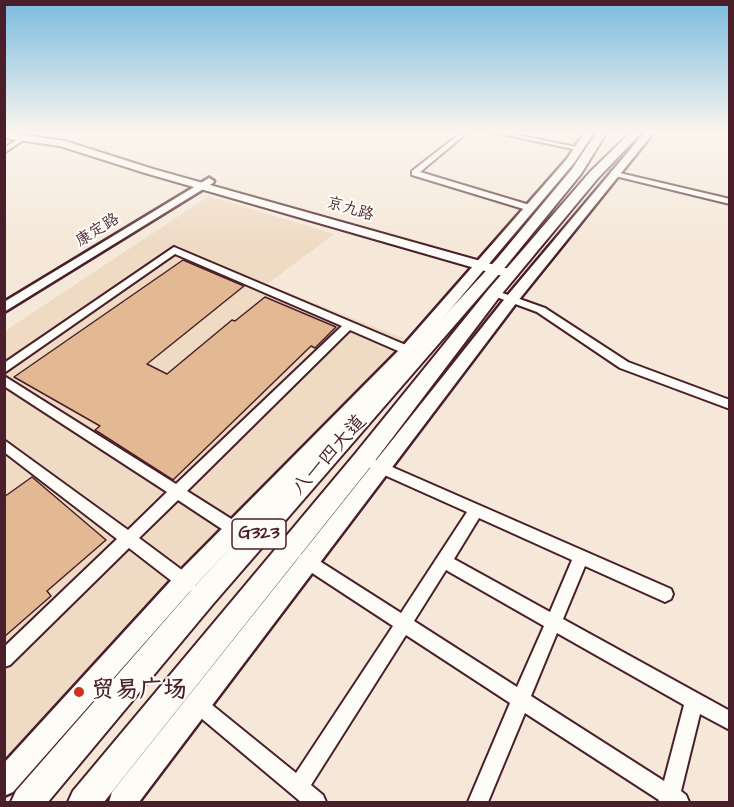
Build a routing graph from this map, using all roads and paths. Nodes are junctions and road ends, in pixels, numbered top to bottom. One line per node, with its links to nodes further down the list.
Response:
1 (156, 170): 10 (main road, 京九路)
2 (419, 170): 12 (street)
3 (563, 170): 12 (street)
4 (598, 170): 9 (main road)
5 (599, 170): 9 (main road, 八一四大道)
6 (617, 170): 8 (street)
7 (576, 171): 13 (main road, 八一四大道)
8 (614, 173): 11 (street); 14 (street)
9 (594, 175): 13 (main road, 八一四大道)
10 (205, 183): 13 (main road, 京九路); 15 (street, 康定路)
11 (729, 202)
12 (530, 208): 13 (street)
13 (499, 266): 14 (main road, 八一四大道 / G323); 17 (main road, 八一四大道 / G323)
14 (503, 296): 20 (street); 22 (main road, 八一四大道 / G323)
15 (4, 308)
16 (349, 326): 17 (street); 18 (street); 23 (street)
17 (414, 353): 25 (main road, 八一四大道 / G323)
18 (4, 369)
19 (4, 380): 23 (street)
20 (729, 405)
21 (4, 445): 26 (street)
22 (372, 464): 24 (street); 27 (main road, 八一四大道 / G323)
23 (177, 492): 25 (street); 26 (street)
24 (476, 511): 28 (street); 29 (street)
25 (244, 535): 30 (main road, 八一四大道 / G323)
26 (128, 540): 30 (street); 34 (street)
27 (299, 556): 33 (street); 35 (main road, 八一四大道 / G323); 38 (street)
28 (581, 557): 31 (street); 32 (street)
29 (444, 561): 32 (street); 33 (street)
30 (194, 588): 41 (street); 45 (main road, 八一四大道 / G323)
31 (665, 594)
32 (554, 622): 36 (street); 37 (street)
33 (404, 624): 36 (street); 42 (street)
34 (4, 659)
35 (176, 688): 38 (street); 40 (main road, 八一四大道 / G323)
36 (521, 700): 44 (street); 48 (street)
37 (694, 701): 39 (street); 44 (street)
38 (200, 705): 42 (street); 43 (street)
39 (729, 721)
40 (106, 776): 43 (street); 46 (main road, 八一四大道 / G323)
41 (4, 783)
42 (299, 787): 47 (street)
43 (127, 801)
44 (672, 801)
45 (27, 802)
46 (84, 802)
47 (316, 802)
48 (478, 802)

